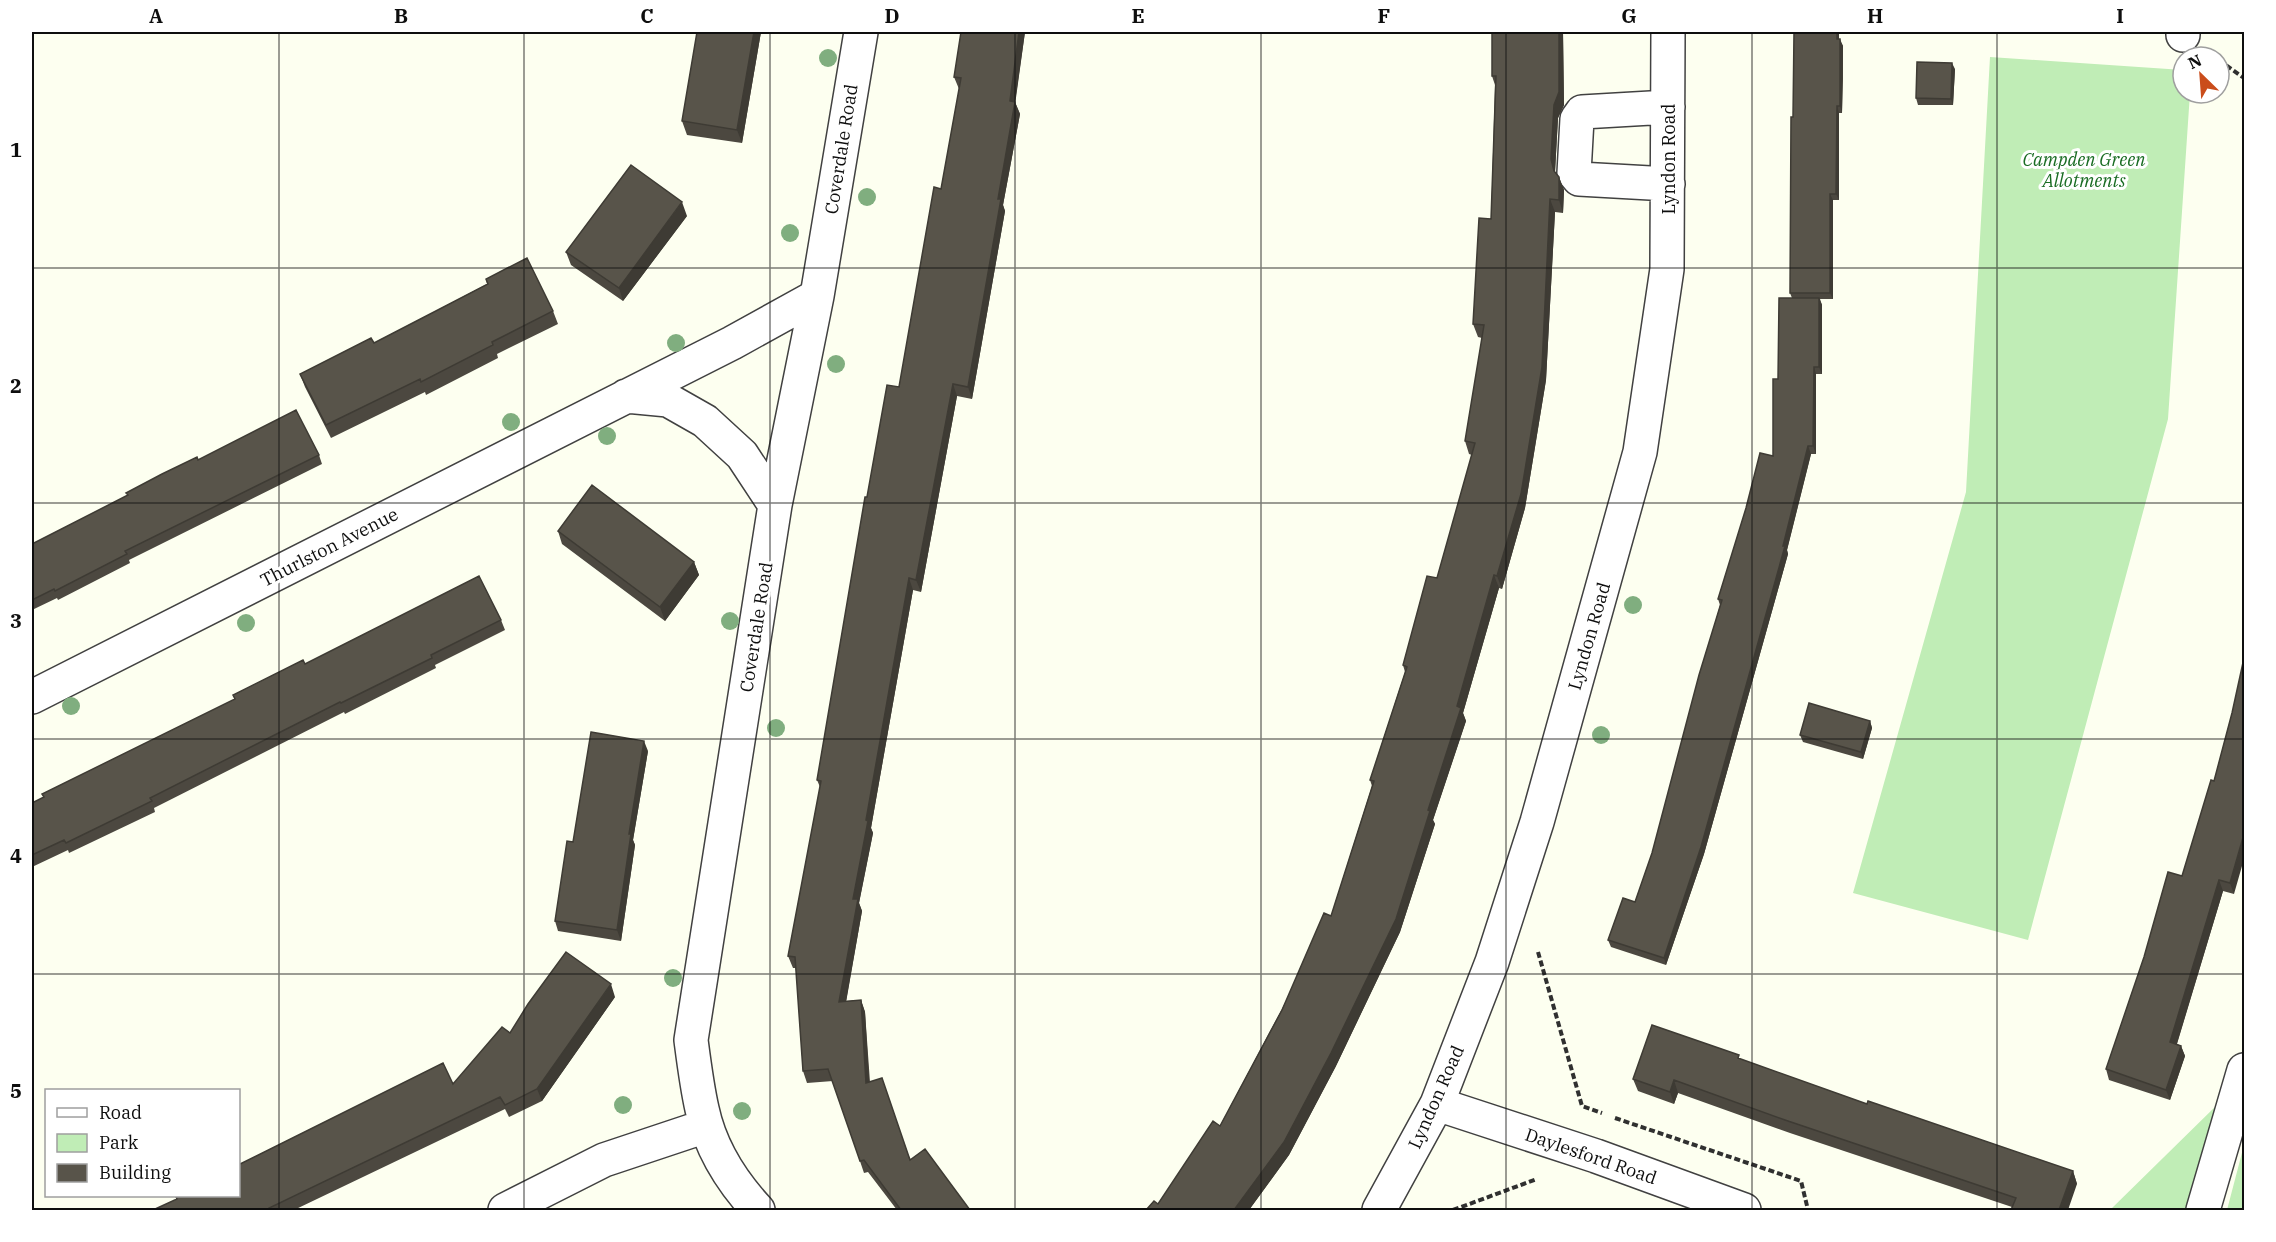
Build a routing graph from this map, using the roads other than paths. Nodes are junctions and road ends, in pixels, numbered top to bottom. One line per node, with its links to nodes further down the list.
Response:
1 (861, 32): 5 (street, Coverdale Road)
2 (1668, 32): 3 (street, Lyndon Road)
3 (1668, 107): 4 (street, Lyndon Road); 4 (street)
4 (1668, 184): 10 (street, Lyndon Road)
5 (817, 296): 6 (street, Thurlston Avenue); 7 (street, Coverdale Road)
6 (626, 396): 7 (street); 8 (street, Thurlston Avenue)
7 (775, 505): 11 (street, Coverdale Road)
8 (32, 697)
9 (2244, 1070): 16 (street)
10 (1437, 1104): 14 (street, Lyndon Road); 15 (street, Daylesford Road)
11 (706, 1126): 12 (street); 13 (street, Coverdale Road)
12 (505, 1210)
13 (758, 1210)
14 (1378, 1210)
15 (1744, 1210)
16 (2203, 1210)

